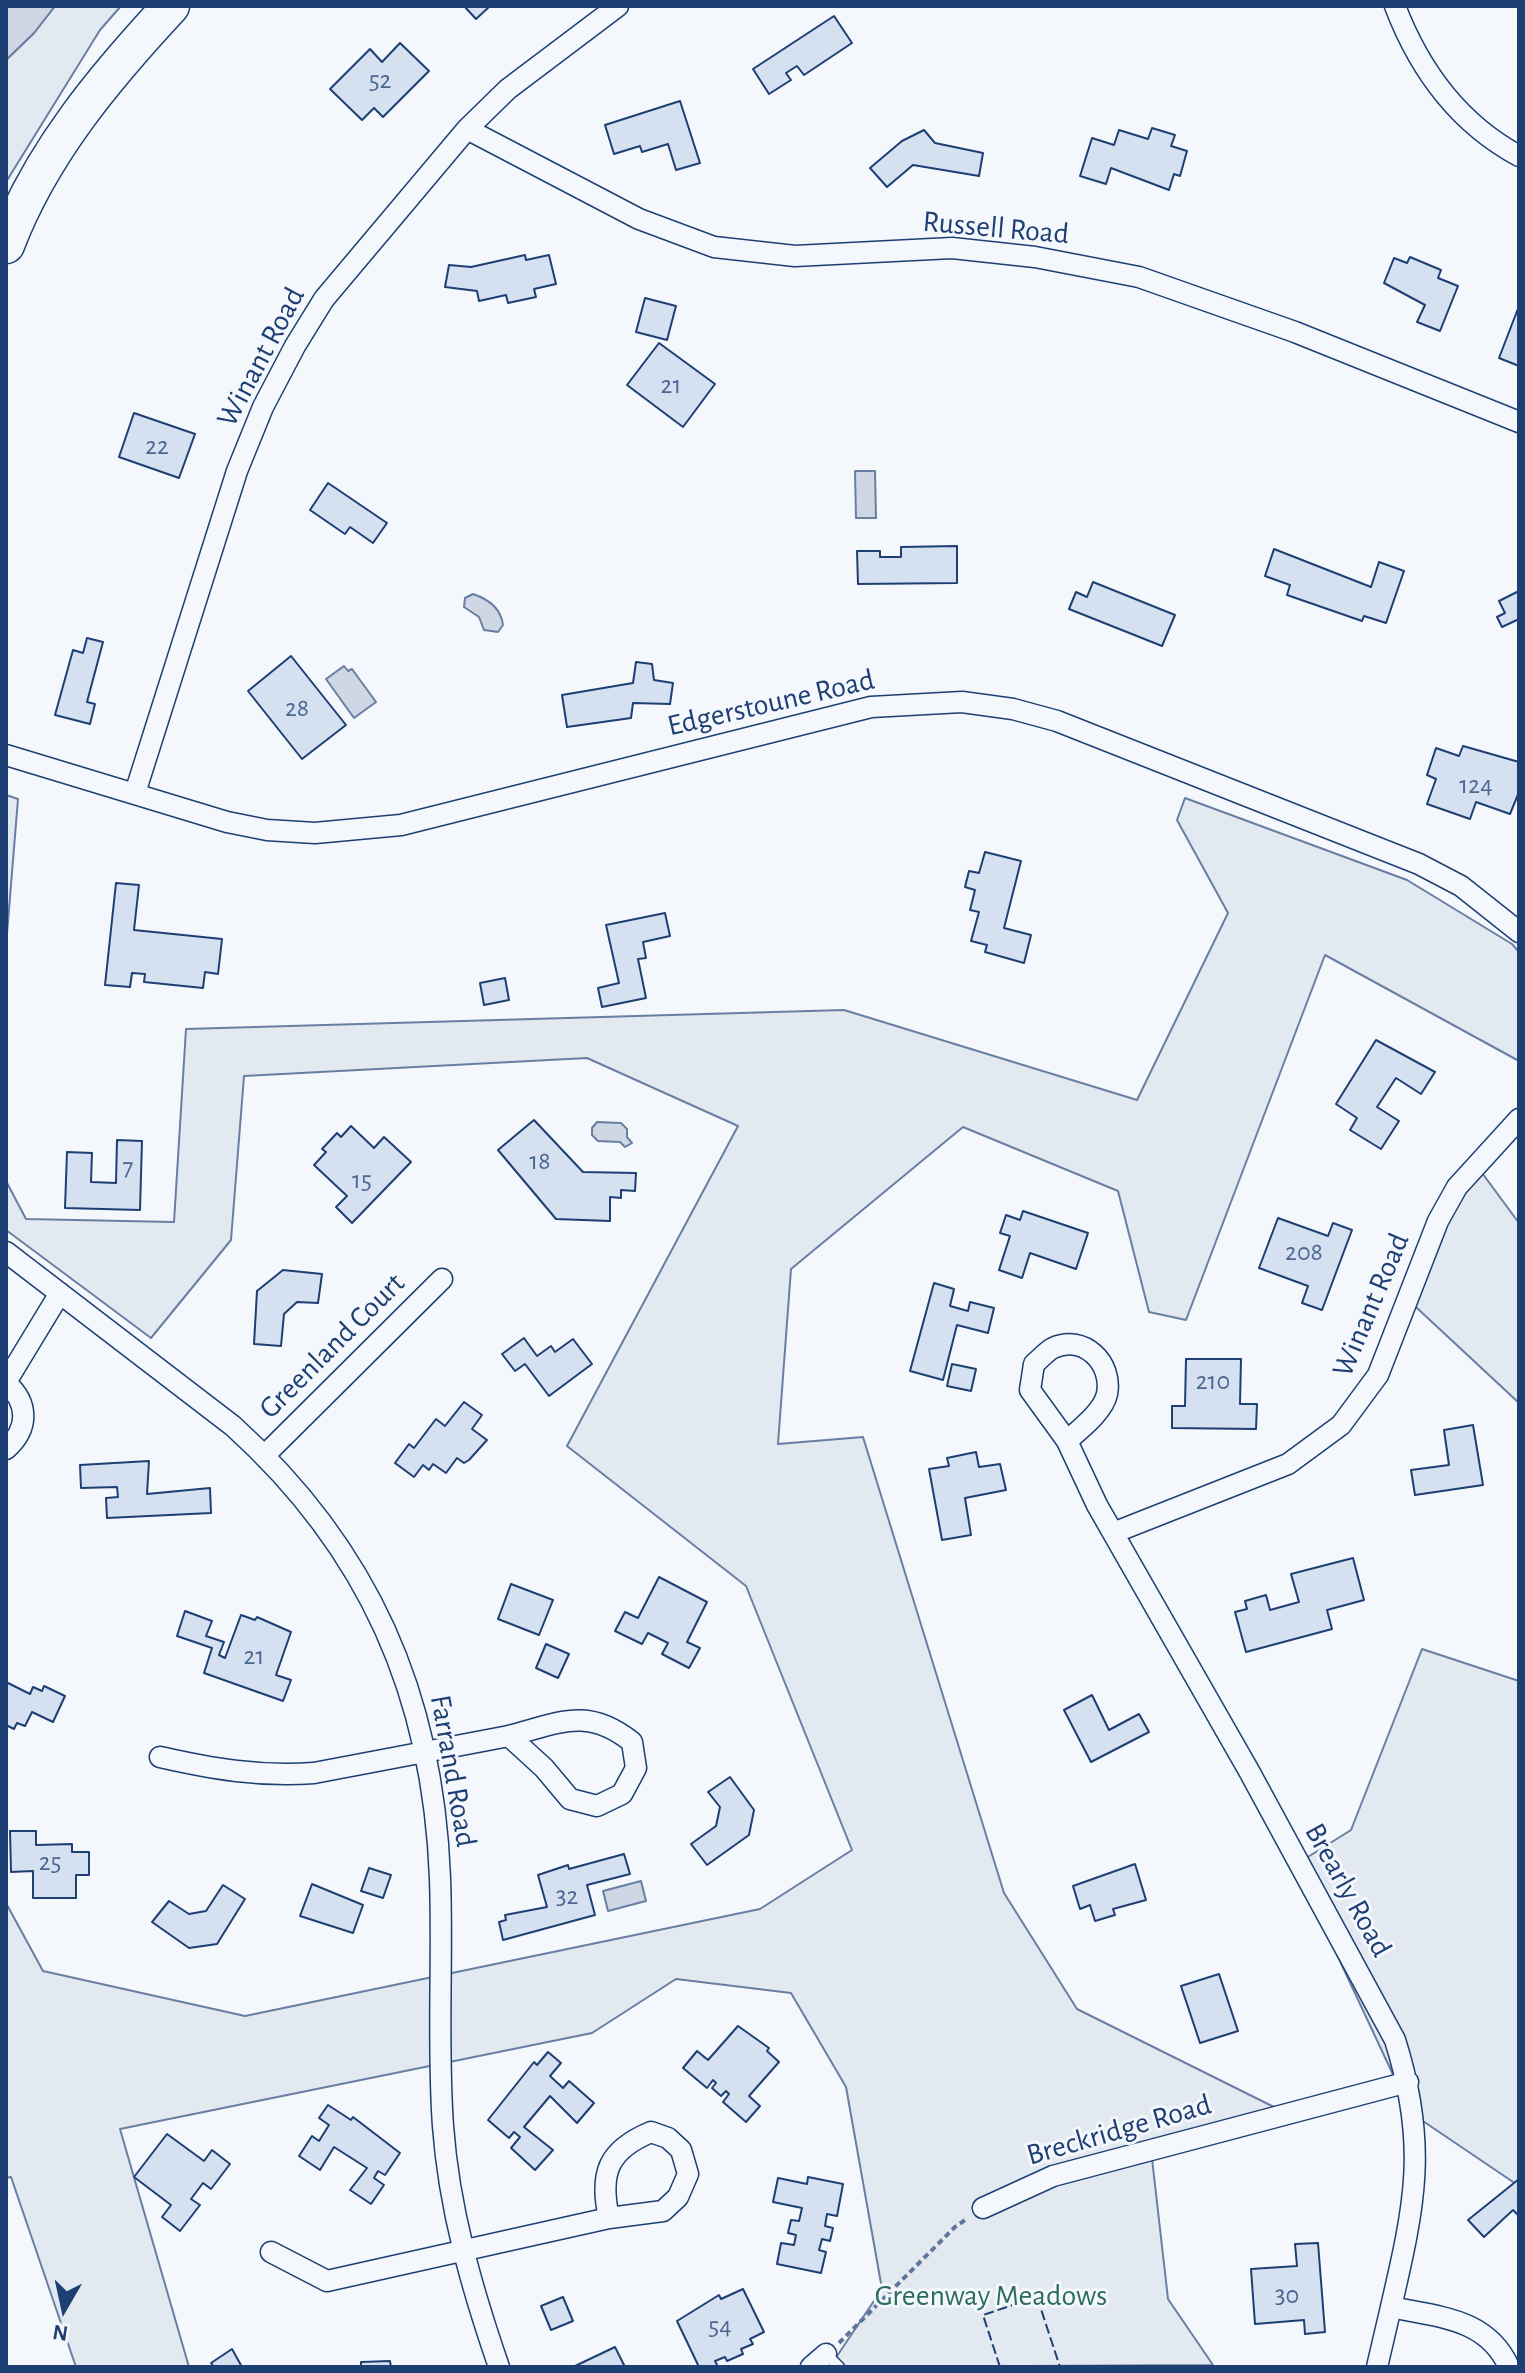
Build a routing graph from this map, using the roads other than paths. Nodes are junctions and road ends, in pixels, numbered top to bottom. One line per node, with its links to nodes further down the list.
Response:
1 (171, 6): 6 (highway)
2 (618, 6): 4 (street, Winant Road)
3 (1395, 6): 5 (street)
4 (467, 129): 7 (street, Russell Road); 9 (street, Winant Road)
5 (1519, 156)
6 (6, 245)
7 (1519, 422)
8 (6, 755): 9 (street, Edgerstoune Road)
9 (135, 793): 10 (street, Edgerstoune Road)
10 (1519, 932)
11 (1519, 1119): 19 (street, Winant Road)
12 (6, 1252): 14 (street, Farrand Road)
13 (442, 1279): 18 (street, Greenland Court)
14 (60, 1293): 15 (street); 18 (street, Farrand Road)
15 (6, 1382): 17 (street)
16 (1067, 1441): 16 (street); 19 (street, Brearly Road)
17 (6, 1449)
18 (265, 1455): 21 (street, Farrand Road)
19 (1113, 1533): 23 (street, Brearly Road)
20 (509, 1736): 20 (street); 21 (street)
21 (425, 1749): 22 (street); 26 (street, Farrand Road)
22 (160, 1757)
23 (1408, 2082): 24 (street, Breckridge Road); 28 (street, Brearly Road)
24 (983, 2208)
25 (609, 2218): 25 (street); 26 (street)
26 (464, 2251): 27 (street); 29 (street, Farrand Road)
27 (271, 2252)
28 (1391, 2307): 30 (street, Brearly Road); 31 (street)
29 (499, 2367)
30 (1377, 2367)
31 (1509, 2367)

